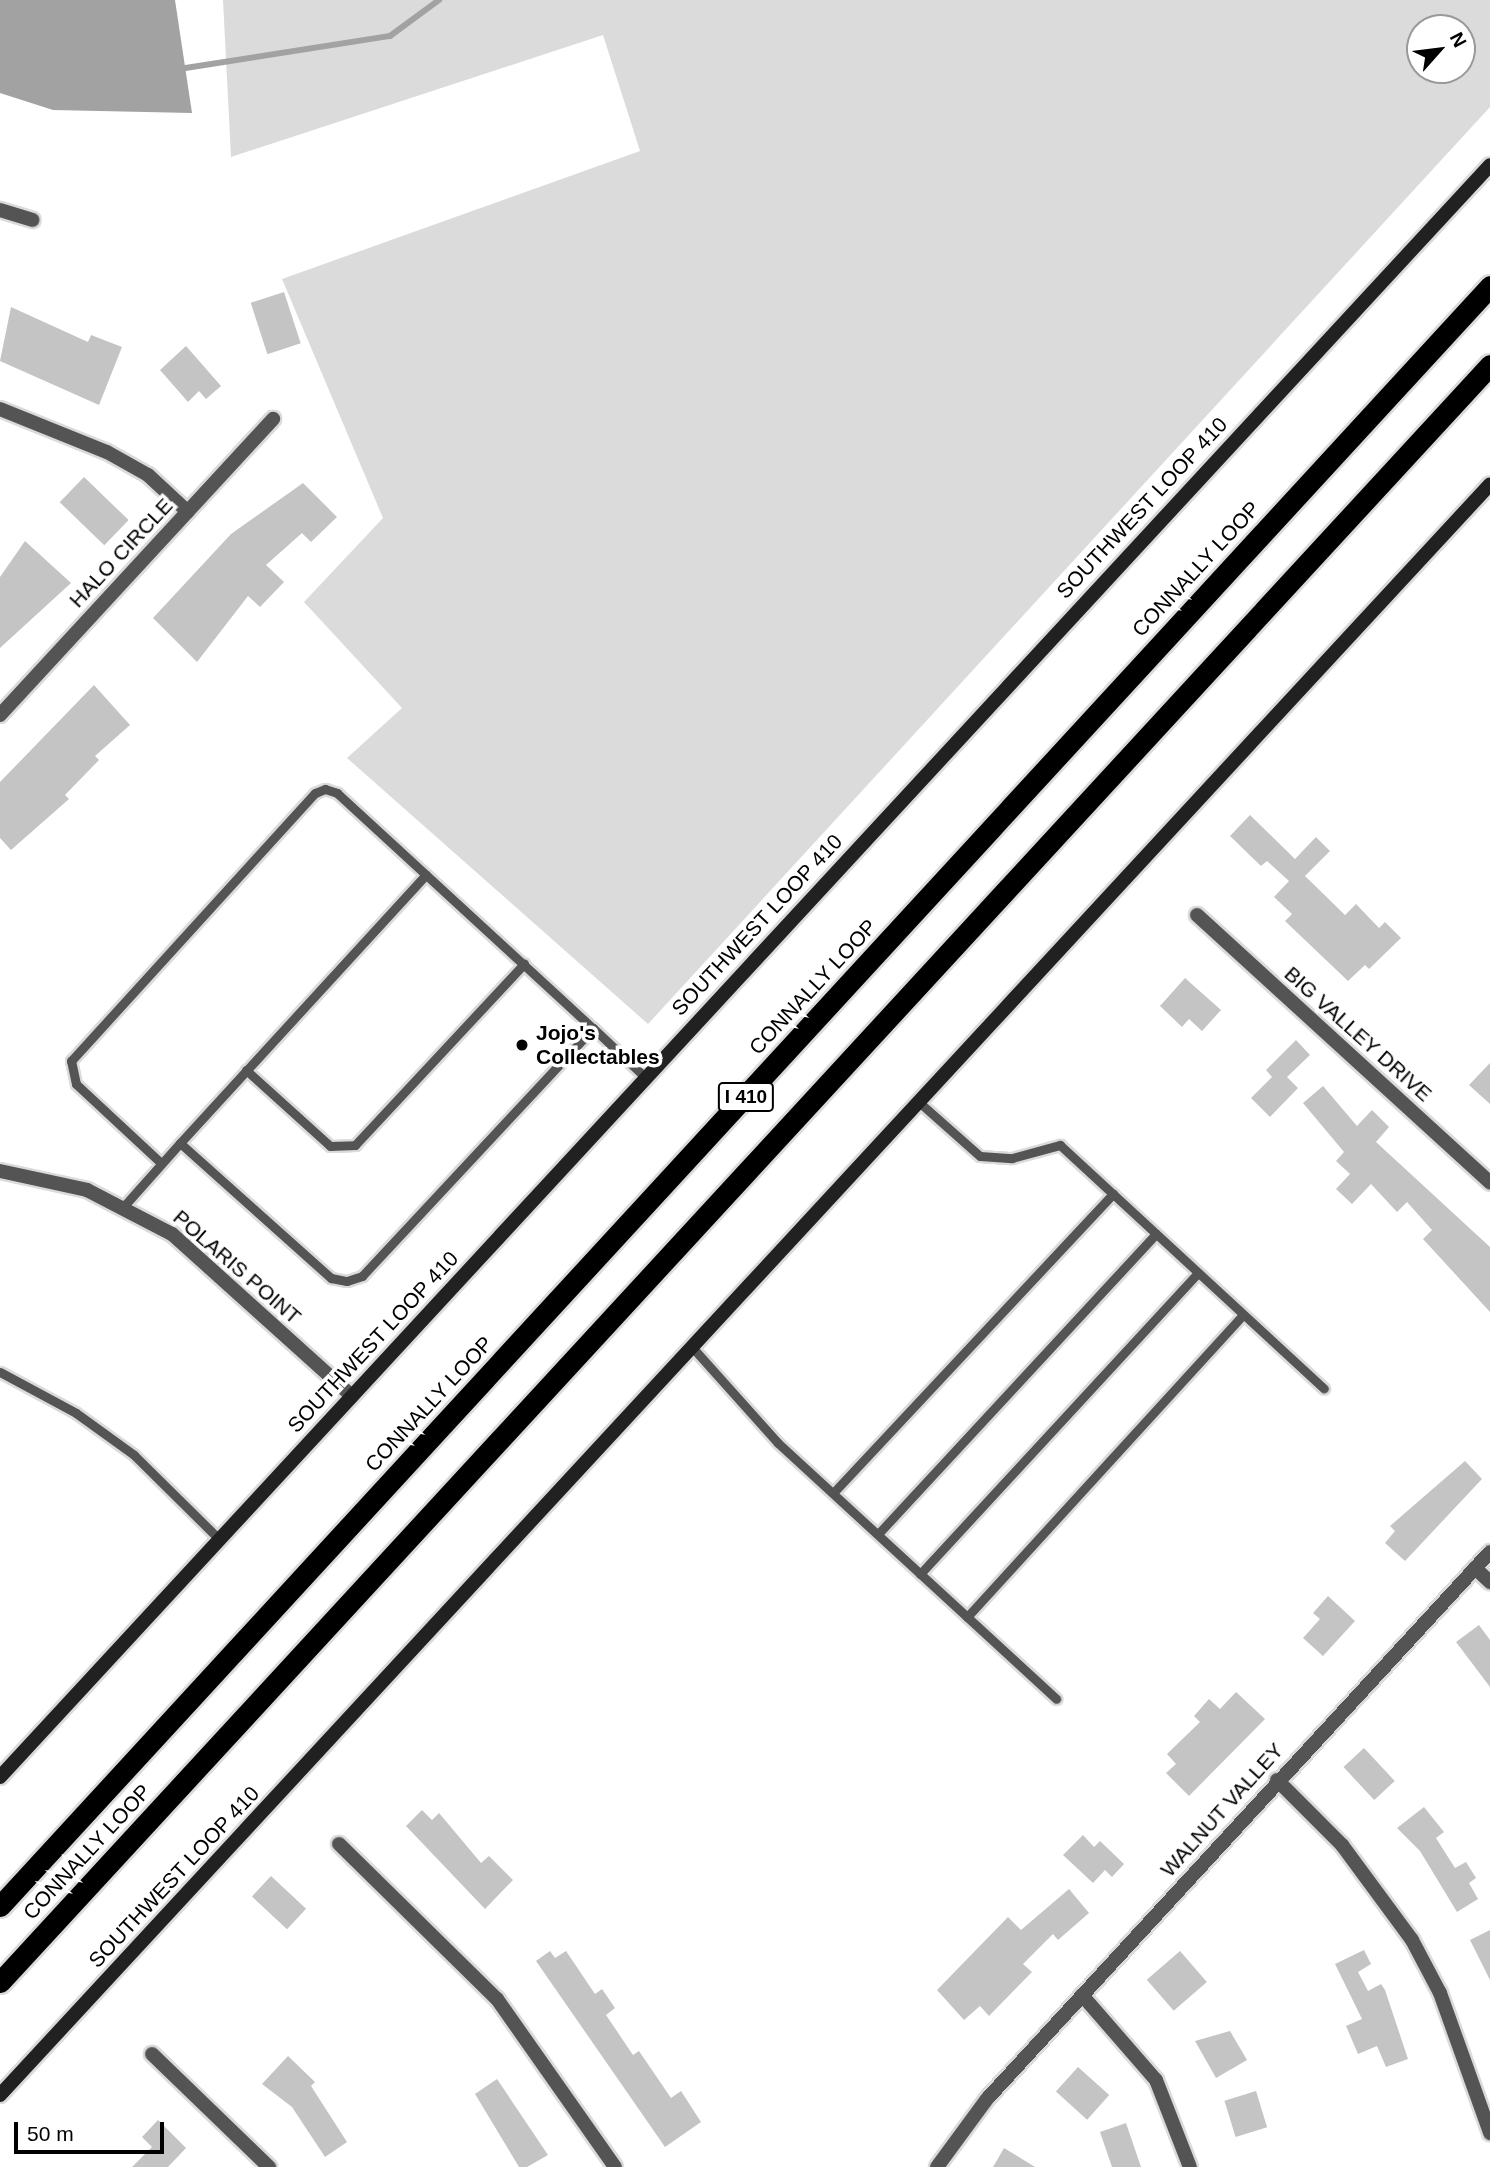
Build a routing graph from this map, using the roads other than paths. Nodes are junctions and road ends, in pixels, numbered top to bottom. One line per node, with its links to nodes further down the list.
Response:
1 (1490, 165): 16 (main road, SOUTHWEST LOOP 410)
2 (0, 210): 3 (street)
3 (32, 220)
4 (1490, 286): 43 (highway, CONNALLY LOOP / I 410)
5 (1490, 365): 44 (highway, CONNALLY LOOP / I 410)
6 (0, 409): 9 (street)
7 (273, 419): 9 (street, HALO CIRCLE)
8 (1490, 484): 17 (main road, SOUTHWEST LOOP 410)
9 (188, 512): 10 (street, HALO CIRCLE)
10 (0, 715)
11 (426, 875): 13 (lane); 15 (lane); 19 (lane)
12 (1197, 915): 21 (street, BIG VALLEY DRIVE)
13 (524, 964): 14 (lane); 15 (lane)
14 (593, 1028): 16 (lane); 18 (lane)
15 (246, 1070): 18 (lane)
16 (645, 1077): 30 (main road, SOUTHWEST LOOP 410)
17 (920, 1103): 22 (lane); 27 (main road, SOUTHWEST LOOP 410)
18 (180, 1143): 19 (lane)
19 (161, 1163): 23 (lane)
20 (0, 1171): 23 (street, POLARIS POINT)
21 (1490, 1183)
22 (1112, 1194): 24 (lane); 31 (lane)
23 (124, 1206): 30 (street, POLARIS POINT)
24 (1156, 1234): 25 (lane); 32 (lane)
25 (1198, 1273): 26 (lane); 36 (lane)
26 (1243, 1315): 29 (lane); 38 (lane)
27 (693, 1348): 31 (lane); 47 (main road, SOUTHWEST LOOP 410)
28 (0, 1372): 33 (lane)
29 (1324, 1389)
30 (352, 1396): 33 (main road, SOUTHWEST LOOP 410)
31 (833, 1493): 32 (lane)
32 (878, 1534): 36 (lane)
33 (219, 1538): 40 (main road, SOUTHWEST LOOP 410)
34 (1490, 1552): 35 (street, WALNUT VALLEY)
35 (1475, 1568): 37 (street); 41 (street, WALNUT VALLEY)
36 (920, 1574): 38 (lane)
37 (1490, 1582)
38 (967, 1617): 39 (lane)
39 (1056, 1699)
40 (0, 1777)
41 (1278, 1780): 45 (street, WALNUT VALLEY); 48 (street)
42 (339, 1844): 50 (street)
43 (0, 1906)
44 (0, 1983)
45 (1082, 1995): 51 (street, WALNUT VALLEY); 52 (street)
46 (152, 2054): 49 (street)
47 (0, 2095)
48 (1490, 2133)
49 (269, 2167)
50 (615, 2167)
51 (937, 2167)
52 (1190, 2167)

